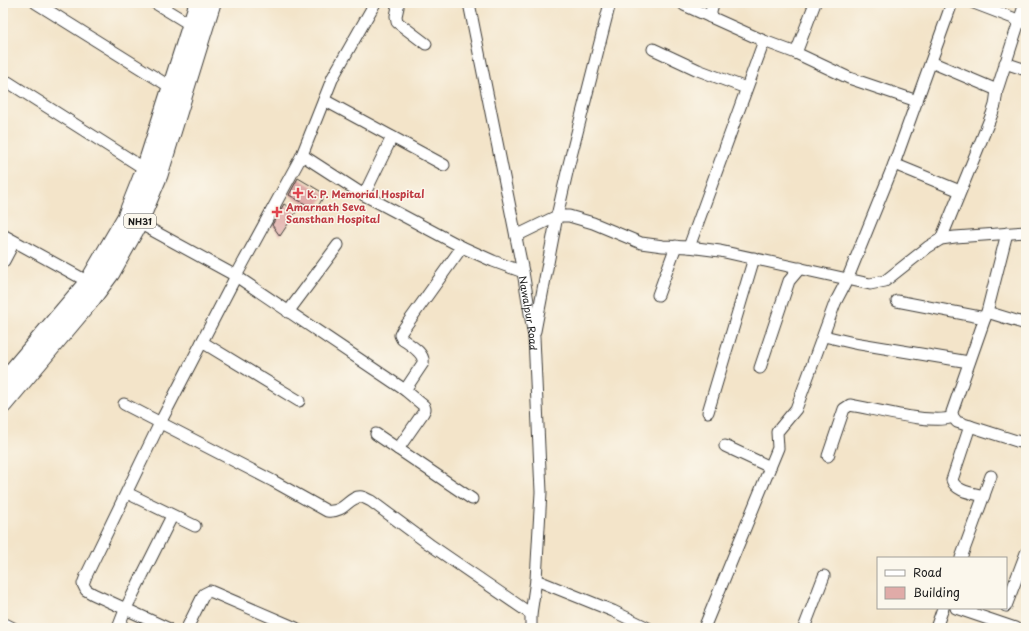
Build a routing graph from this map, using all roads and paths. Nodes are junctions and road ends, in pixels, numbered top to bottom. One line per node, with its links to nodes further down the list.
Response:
1 (36, 3): 26 (street)
2 (155, 3): 17 (street)
3 (198, 3): 17 (highway, NH31)
4 (212, 3): 39 (highway, NH31)
5 (375, 3): 29 (street)
6 (469, 3): 43 (street, Nawalpur Road)
7 (610, 3): 38 (street)
8 (713, 3): 15 (street)
9 (814, 3): 21 (street)
10 (952, 3): 22 (street)
11 (974, 3): 16 (street)
12 (1025, 3): 16 (street)
13 (399, 4): 19 (street)
14 (684, 5): 15 (street)
15 (710, 17): 18 (street)
16 (1022, 22): 23 (street)
17 (191, 25): 26 (highway, NH31)
18 (764, 41): 21 (street); 27 (street)
19 (426, 44)
20 (653, 49): 27 (street)
21 (796, 53): 30 (street)
22 (931, 62): 28 (street); 30 (street)
23 (1005, 63): 24 (street); 28 (street)
24 (1026, 70)
25 (3, 82): 35 (street)
26 (172, 88): 35 (highway, NH31)
27 (746, 88): 48 (street)
28 (997, 90): 36 (street)
29 (324, 100): 31 (street); 32 (street)
30 (917, 101): 34 (street)
31 (392, 137): 33 (street); 37 (street)
32 (302, 155): 37 (street); 54 (street)
33 (444, 164)
34 (894, 164): 36 (street); 55 (street)
35 (145, 169): 56 (highway, NH31)
36 (960, 191): 44 (street)
37 (364, 195): 49 (street)
38 (557, 216): 43 (street); 47 (street); 63 (street)
39 (139, 223): 54 (street); 56 (highway, NH31)
40 (1026, 232): 41 (street)
41 (1007, 233): 44 (street); 60 (street)
42 (3, 236): 45 (street)
43 (516, 236): 53 (street, Nawalpur Road)
44 (941, 240): 55 (street)
45 (14, 242): 51 (street); 56 (street)
46 (338, 245): 59 (street)
47 (676, 246): 48 (street); 57 (street)
48 (689, 246): 50 (street)
49 (462, 247): 53 (street); 68 (street)
50 (754, 258): 52 (street); 72 (street)
51 (4, 261)
52 (800, 268): 55 (street); 66 (street)
53 (523, 272): 63 (street, Nawalpur Road)
54 (236, 276): 59 (street); 64 (street)
55 (847, 280): 62 (street)
56 (94, 285): 67 (highway, NH31); 71 (highway, NH31)
57 (658, 294)
58 (897, 301): 60 (street)
59 (288, 312): 68 (street)
60 (986, 315): 61 (street); 65 (street)
61 (1026, 324)
62 (824, 336): 65 (street); 81 (street)
63 (534, 337): 92 (street, Nawalpur Road)
64 (202, 342): 69 (street); 74 (street)
65 (969, 362): 73 (street)
66 (760, 368)
67 (3, 382)
68 (405, 390): 79 (street)
69 (299, 401)
70 (124, 404): 74 (street)
71 (3, 405)
72 (708, 412)
73 (953, 417): 75 (street); 80 (street)
74 (160, 423): 83 (street); 98 (street)
75 (970, 426): 77 (street); 84 (street)
76 (376, 434): 79 (street)
77 (1026, 444)
78 (725, 446): 81 (street)
79 (398, 449): 85 (street)
80 (828, 456)
81 (770, 467): 108 (street)
82 (991, 476): 84 (street)
83 (127, 493): 86 (street); 97 (street)
84 (984, 496): 89 (street)
85 (472, 499)
86 (172, 516): 87 (street); 97 (street)
87 (195, 526)
88 (1026, 553): 90 (street)
89 (961, 557)
90 (1023, 574): 93 (street)
91 (824, 576): 109 (street)
92 (536, 580): 98 (street, Nawalpur Road); 107 (street)
93 (1007, 605)
94 (943, 609): 110 (street)
95 (959, 609): 100 (street)
96 (1005, 609): 100 (street)
97 (125, 610): 102 (street); 103 (street)
98 (531, 614): 106 (street, Nawalpur Road)
99 (3, 623): 101 (street)
100 (999, 625): 111 (street)
101 (13, 628)
102 (118, 628)
103 (167, 628)
104 (187, 628): 105 (street)
105 (296, 628)
106 (531, 628)
107 (648, 628)
108 (704, 628)
109 (804, 628)
110 (936, 628)
111 (1016, 628)

